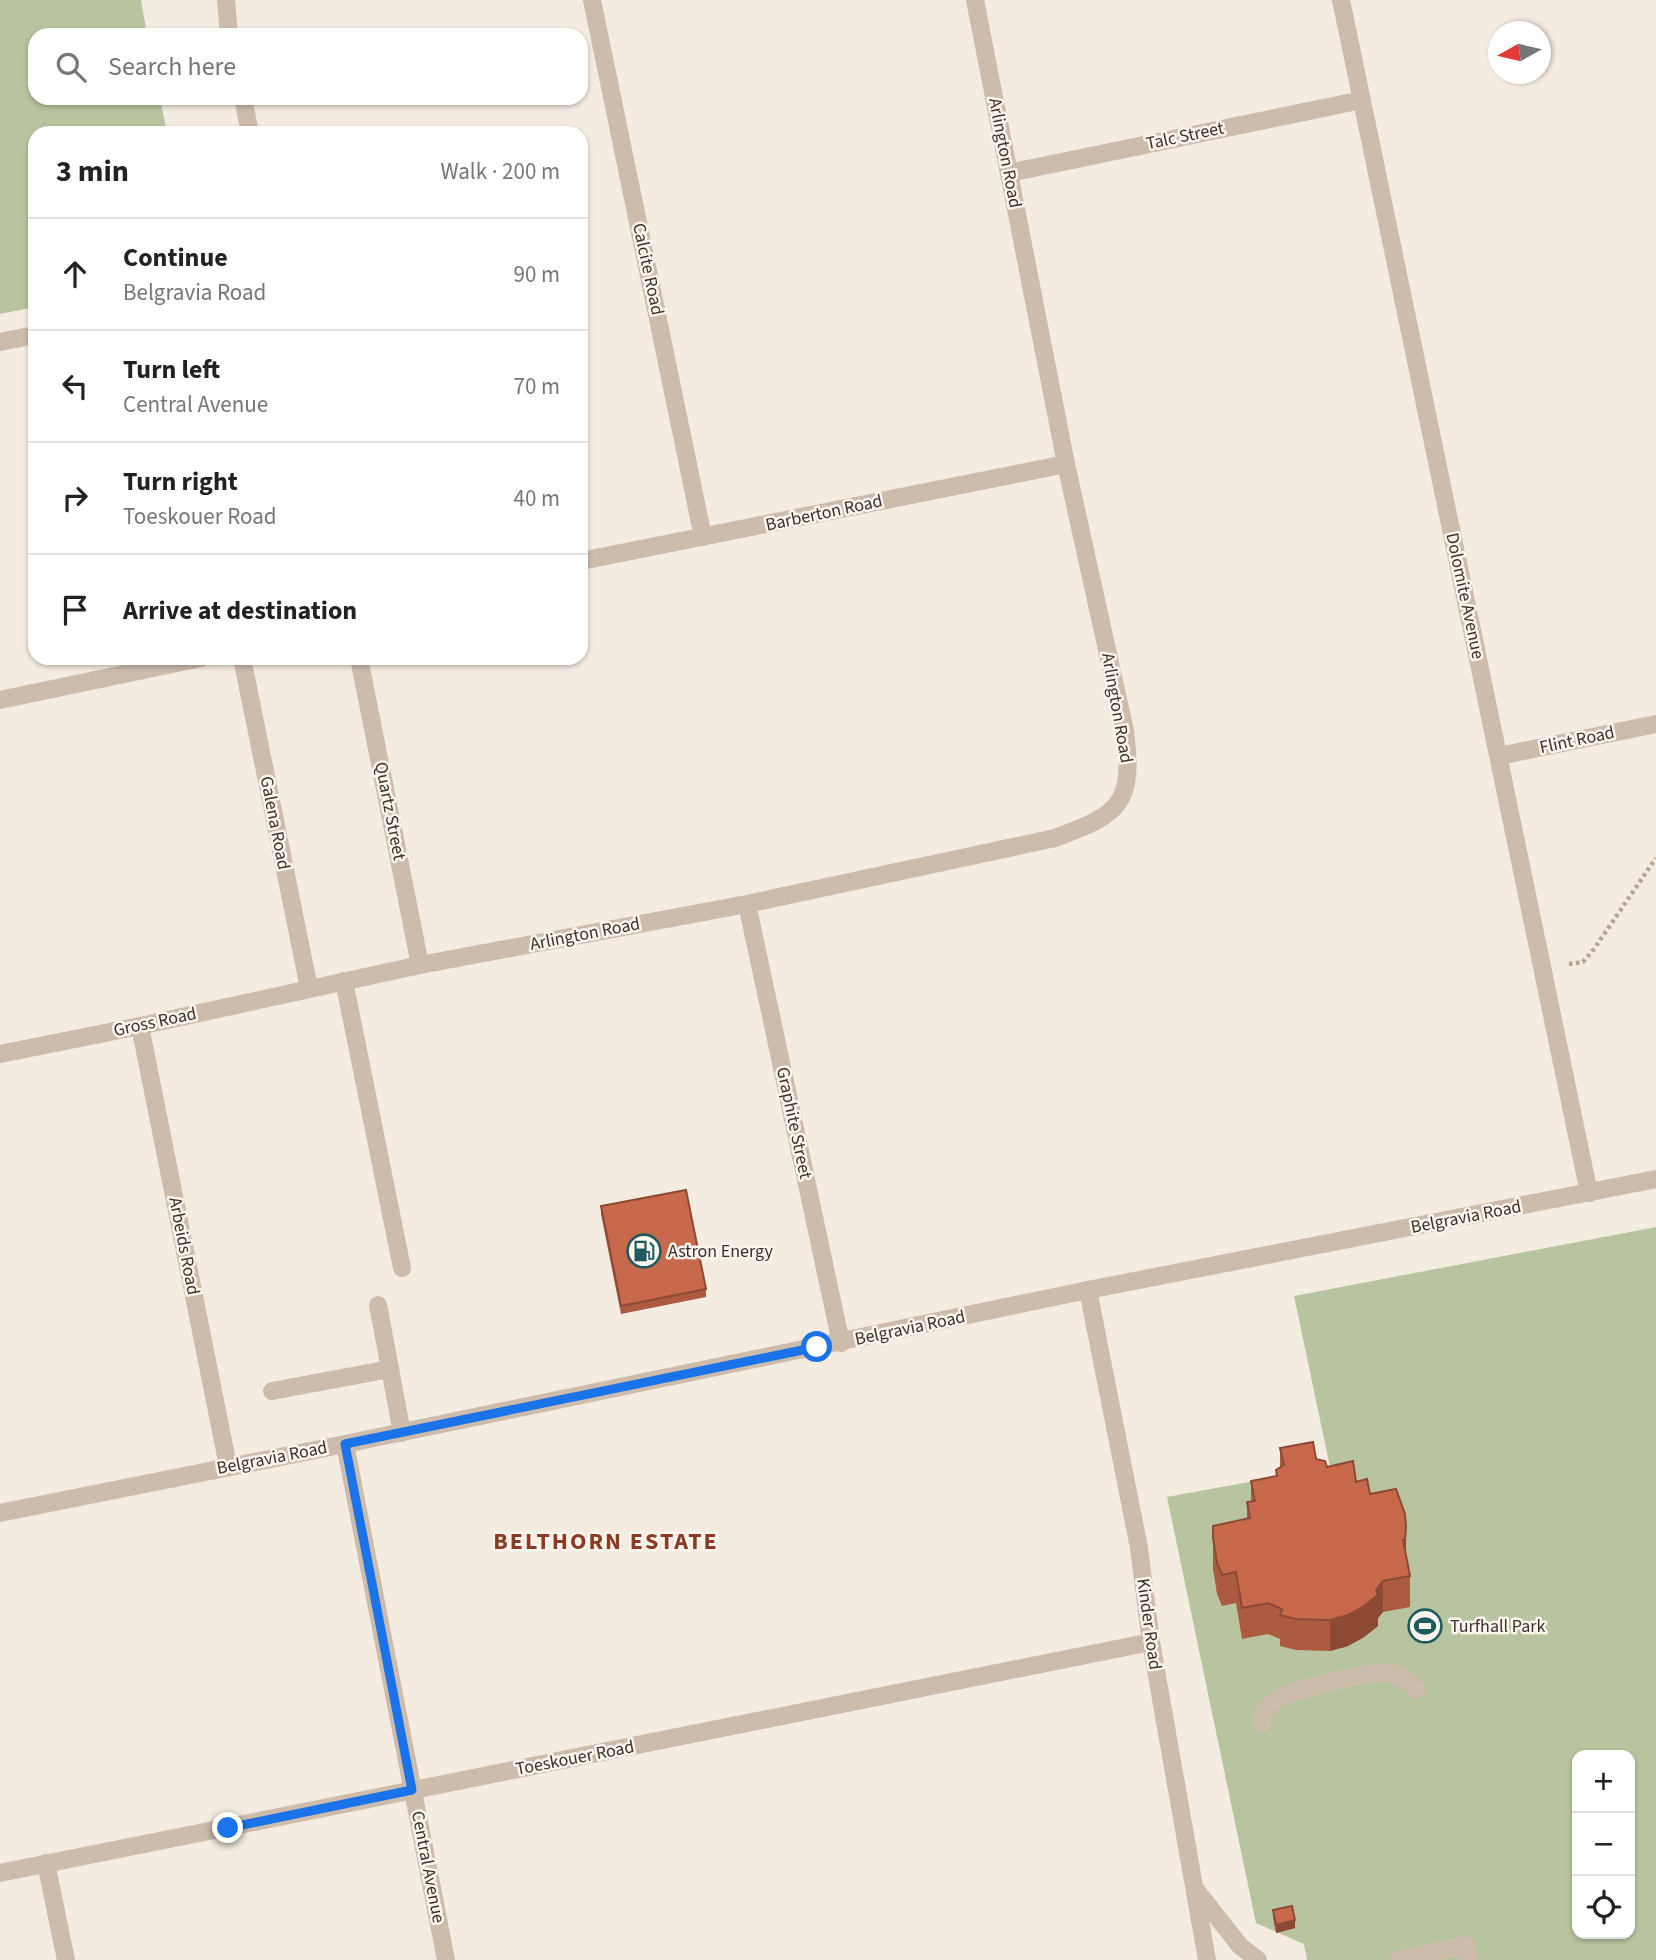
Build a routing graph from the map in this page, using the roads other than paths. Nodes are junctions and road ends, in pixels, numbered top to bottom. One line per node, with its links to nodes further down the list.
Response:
1 (226, 0): 5 (street)
2 (592, 0): 13 (street, Calcite Road)
3 (975, 0): 9 (street, Arlington Road)
4 (1341, 0): 6 (street, Dolomite Avenue)
5 (228, 28)
6 (1362, 100): 9 (street, Talc Street); 20 (street, Dolomite Avenue)
7 (244, 105): 8 (street)
8 (249, 126)
9 (1009, 173): 12 (street, Arlington Road)
10 (28, 336): 11 (street)
11 (0, 342)
12 (1066, 464): 13 (street, Barberton Road); 21 (street, Arlington Road)
13 (703, 537): 14 (street, Barberton Road)
14 (588, 560)
15 (167, 665): 18 (street)
16 (243, 665): 24 (street, Galena Road)
17 (360, 665): 22 (street, Quartz Street)
18 (0, 699)
19 (1656, 723): 20 (street, Flint Road)
20 (1499, 755): 28 (street, Dolomite Avenue)
21 (747, 904): 22 (street, Arlington Road); 32 (street, Graphite Street)
22 (420, 965): 23 (street, Arlington Road)
23 (344, 981): 24 (street, Arlington Road); 29 (street)
24 (309, 988): 25 (street, Gross Road)
25 (140, 1026): 26 (street, Gross Road); 37 (street, Arbeids Road)
26 (0, 1054)
27 (1656, 1179): 28 (street, Belgravia Road)
28 (1589, 1193): 30 (street, Belgravia Road)
29 (402, 1268)
30 (1088, 1290): 32 (street, Belgravia Road); 39 (street, Kinder Road)
31 (378, 1305): 33 (street)
32 (841, 1343): 35 (street, Belgravia Road)
33 (390, 1369): 34 (street); 35 (street)
34 (272, 1391)
35 (401, 1433): 36 (street, Belgravia Road)
36 (345, 1444): 37 (street, Belgravia Road); 42 (street, Central Avenue)
37 (228, 1466): 38 (street, Belgravia Road)
38 (0, 1513)
39 (1151, 1642): 42 (street, Toeskouer Road); 45 (street, Kinder Road)
40 (1417, 1690): 41 (street)
41 (1262, 1724)
42 (412, 1790): 43 (street, Toeskouer Road); 47 (street, Central Avenue)
43 (46, 1863): 44 (street, Toeskouer Road); 46 (street)
44 (0, 1873)
45 (1194, 1888): 48 (street, Kinder Road); 49 (street)
46 (66, 1960)
47 (446, 1960)
48 (1207, 1960)
49 (1258, 1960)
50 (1398, 1960): 51 (street)
51 (1469, 1960)

